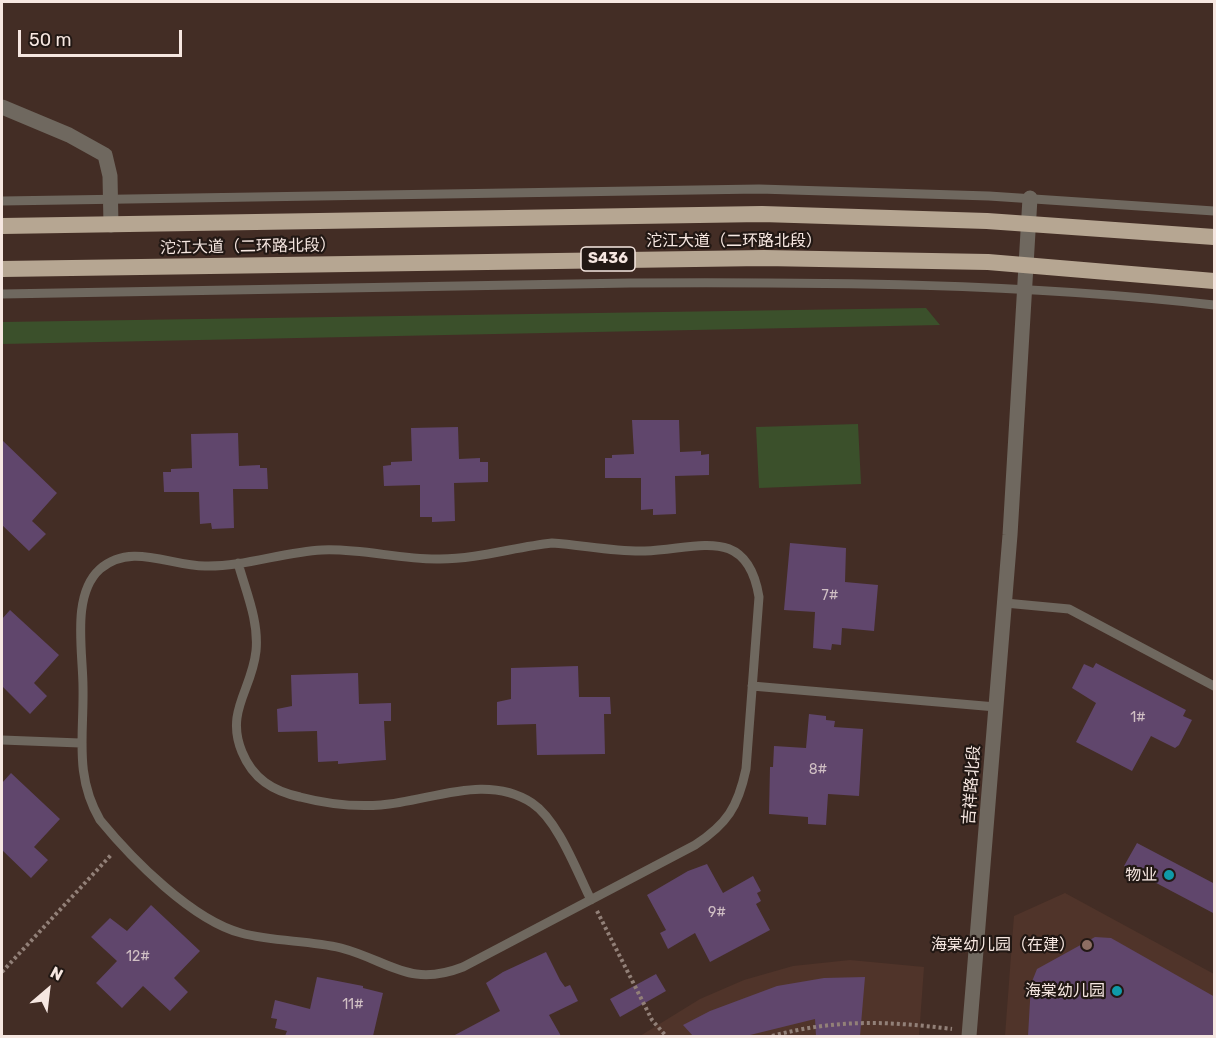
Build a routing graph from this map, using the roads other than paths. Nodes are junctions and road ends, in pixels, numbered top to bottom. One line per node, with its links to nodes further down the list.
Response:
1 (2, 107): 3 (street)
2 (1030, 198): 3 (lane); 5 (lane); 6 (street, 吉祥路北段)
3 (109, 199): 4 (lane); 7 (street)
4 (2, 201)
5 (1215, 211)
6 (1029, 224): 7 (highway, 沱江大道（二环路北段）); 9 (highway, 沱江大道（二环路北段）); 10 (street, 吉祥路北段)
7 (111, 225): 8 (highway, 沱江大道（二环路北段）)
8 (2, 226)
9 (1215, 237)
10 (1026, 265): 11 (highway, 沱江大道（二环路北段） / S436); 12 (highway, 沱江大道（二环路北段） / S436); 13 (street, 吉祥路北段)
11 (2, 268)
12 (1215, 281)
13 (1025, 290): 14 (lane); 15 (lane); 17 (street, 吉祥路北段)
14 (2, 294)
15 (1215, 305)
16 (238, 563): 18 (lane); 22 (lane); 23 (lane)
17 (1005, 603): 19 (lane); 20 (street, 吉祥路北段)
18 (752, 686): 20 (lane); 23 (lane)
19 (1215, 686)
20 (996, 707): 24 (street, 吉祥路北段)
21 (2, 740): 22 (lane)
22 (80, 743): 23 (lane)
23 (591, 900)
24 (970, 1034)

